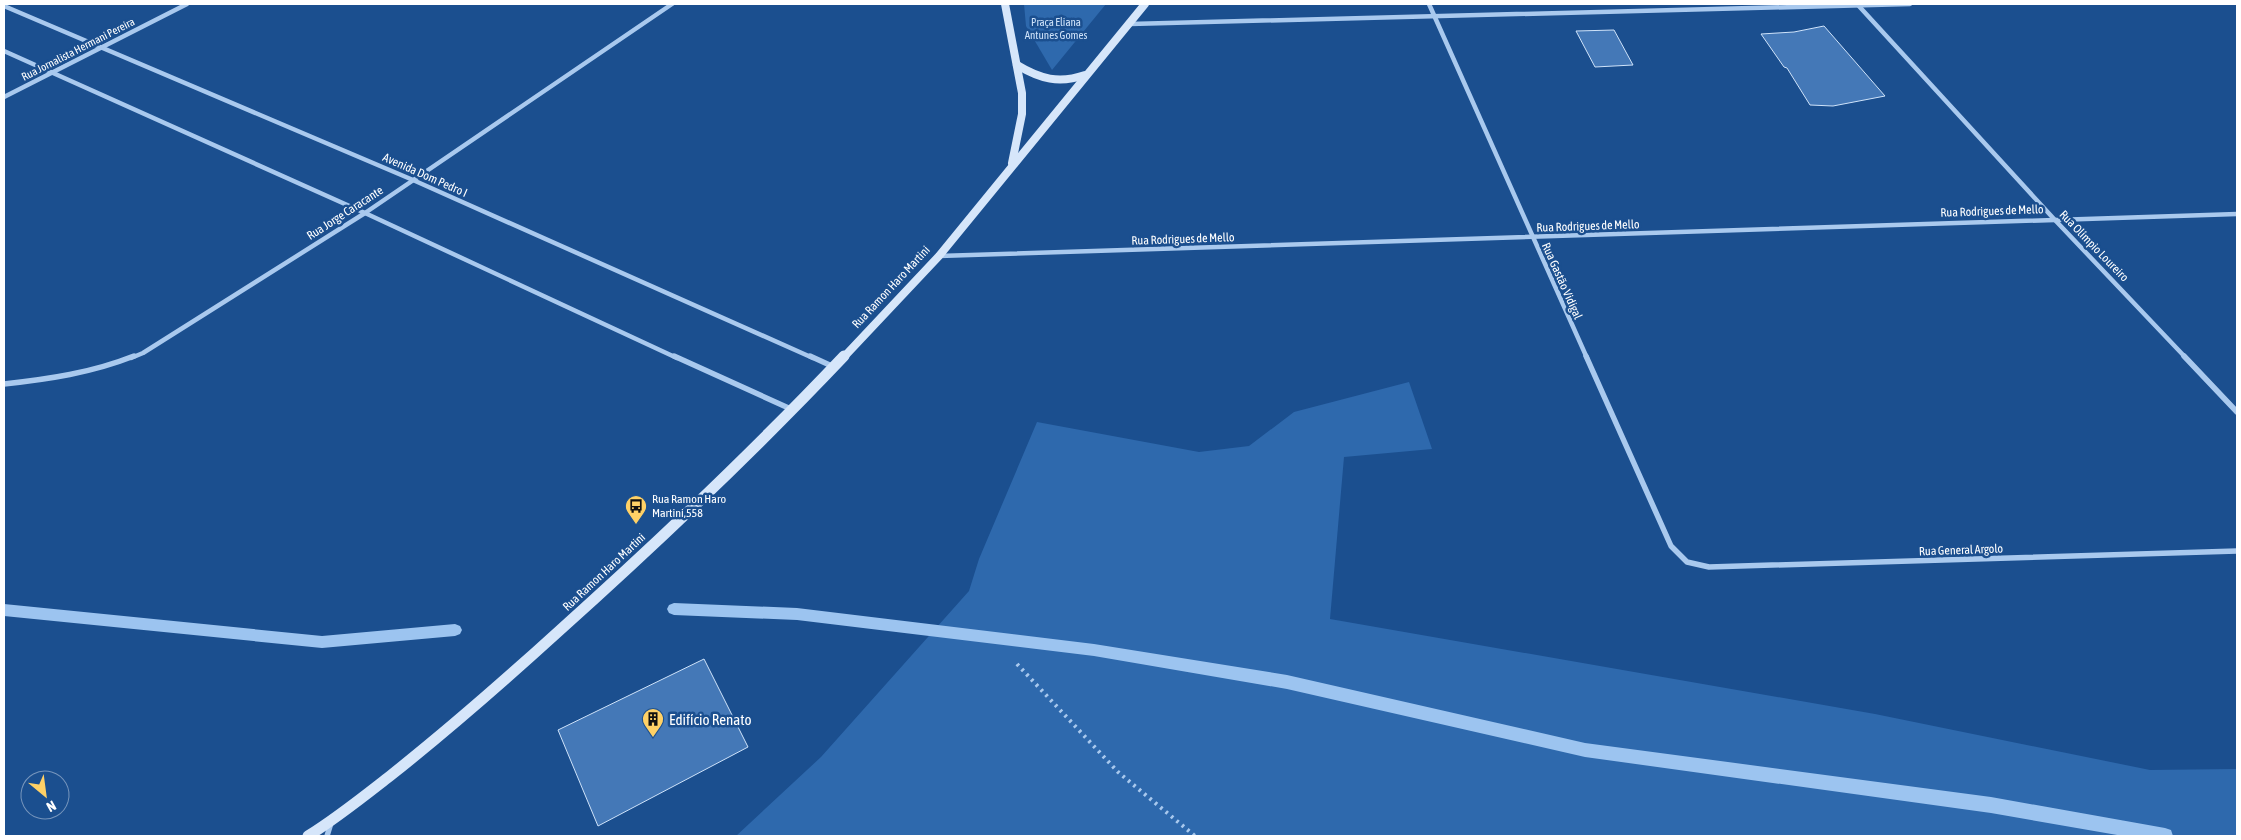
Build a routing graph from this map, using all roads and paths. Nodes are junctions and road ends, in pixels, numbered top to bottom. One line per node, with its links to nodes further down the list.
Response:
1 (187, 4): 11 (street, Rua Jornalista Hermani Pereira)
2 (672, 4): 18 (street, Rua Jorge Caracante)
3 (1006, 4): 13 (main road, Rua Ramon Haro Martini)
4 (1145, 4): 10 (main road, Rua Ramon Haro Martini)
5 (1428, 4): 9 (street, Rua Gastão Vidigal)
6 (1858, 4): 7 (street); 9 (street); 21 (street, Rua Olímpio Loureiro)
7 (1910, 4)
8 (4, 6): 11 (street, Avenida Dom Pedro I)
9 (1434, 16): 10 (street); 22 (street, Rua Gastão Vidigal)
10 (1130, 24): 15 (main road, Rua Ramon Haro Martini)
11 (100, 47): 14 (street, Rua Jornalista Hermani Pereira); 18 (street, Avenida Dom Pedro I)
12 (4, 51): 14 (street)
13 (1017, 65): 15 (main road); 17 (main road, Rua Ramon Haro Martini)
14 (50, 73): 16 (street, Rua Jornalista Hermani Pereira); 19 (street)
15 (1088, 74): 17 (main road, Rua Ramon Haro Martini)
16 (4, 97)
17 (1012, 164): 23 (main road, Rua Ramon Haro Martini)
18 (413, 180): 19 (street, Rua Jorge Caracante); 24 (street, Avenida Dom Pedro I)
19 (365, 213): 25 (street, Rua Jorge Caracante); 26 (street)
20 (2237, 214): 21 (street, Rua Rodrigues de Mello)
21 (2054, 219): 22 (street, Rua Rodrigues de Mello); 27 (street, Rua Olímpio Loureiro)
22 (1532, 238): 23 (street, Rua Rodrigues de Mello); 29 (street, Rua Gastão Vidigal)
23 (939, 256): 24 (main road, Rua Ramon Haro Martini)
24 (835, 367): 26 (main road, Rua Ramon Haro Martini)
25 (4, 384)
26 (793, 410): 31 (main road, Rua Ramon Haro Martini)
27 (2237, 412)
28 (2237, 551): 29 (street, Rua General Argolo)
29 (1687, 562)
30 (1017, 664): 34 (path)
31 (332, 820): 32 (main road, Rua Ramon Haro Martini); 33 (street)
32 (308, 836)
33 (328, 836)
34 (1195, 836)

